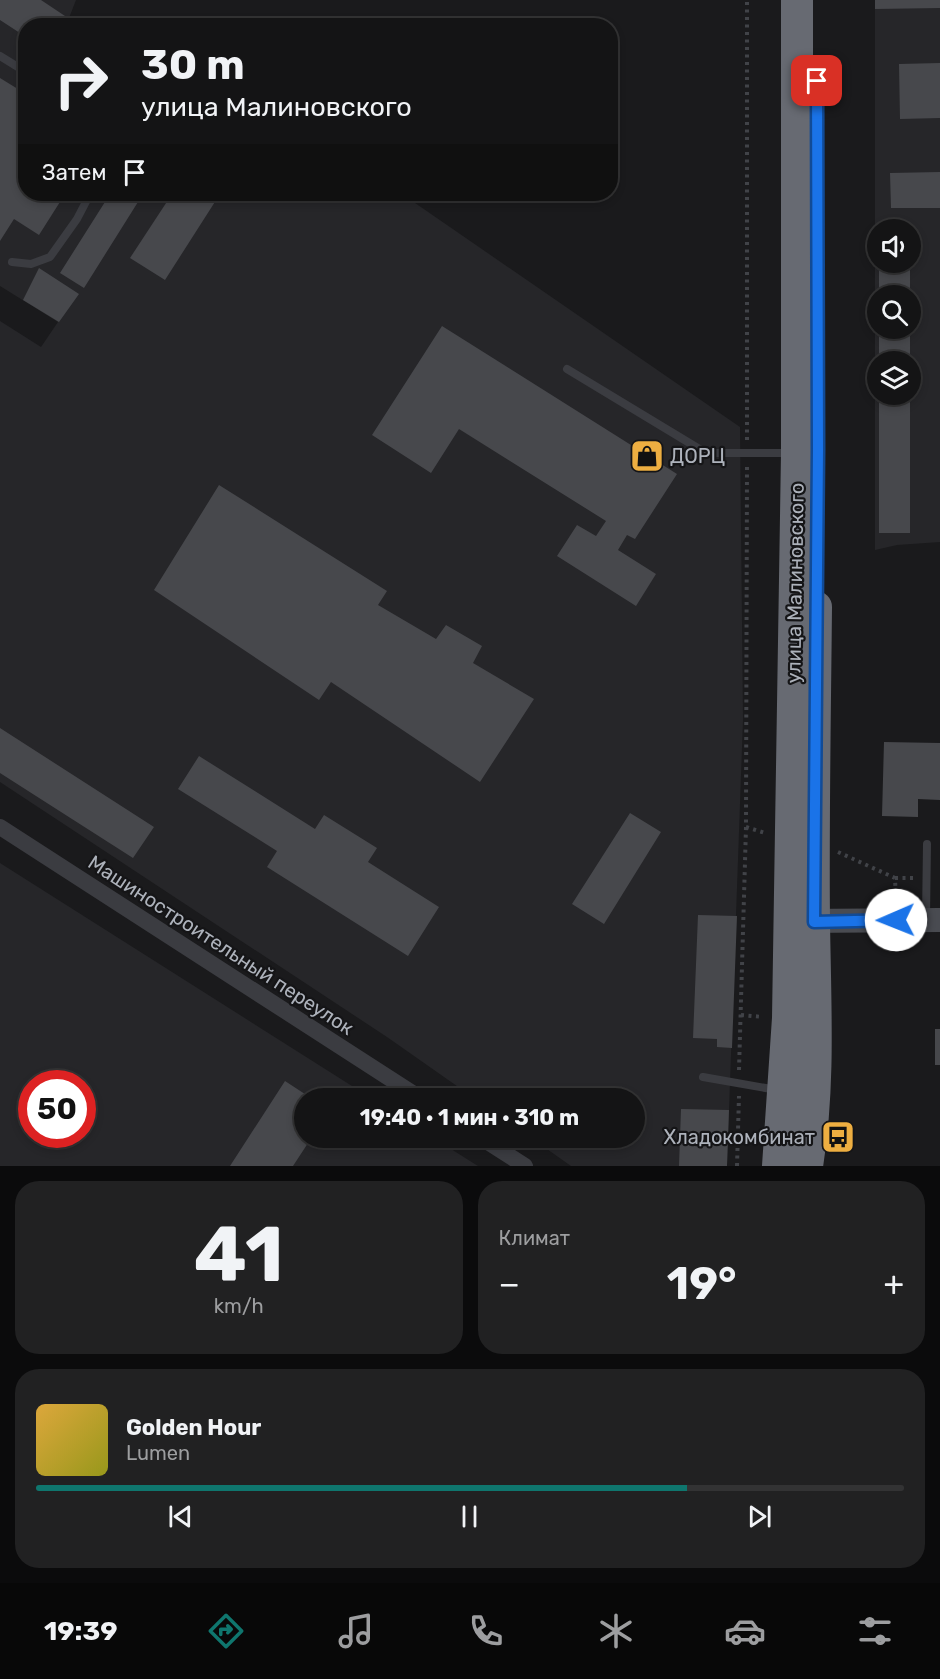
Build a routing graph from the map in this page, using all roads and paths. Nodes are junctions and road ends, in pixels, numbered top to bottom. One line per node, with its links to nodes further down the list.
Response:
1 (747, 0): 9 (path)
2 (798, 0): 10 (highway, улица Малиновского)
3 (820, 0): 12 (highway, улица Малиновского)
4 (0, 56): 5 (lane)
5 (18, 67)
6 (86, 201): 7 (lane)
7 (12, 262)
8 (567, 369): 9 (lane)
9 (747, 453): 10 (lane); 19 (path)
10 (797, 453): 16 (highway, улица Малиновского)
11 (0, 827): 20 (street, Машиностроительный переулок)
12 (813, 841): 14 (path); 16 (highway, улица Малиновского)
13 (927, 844): 15 (lane)
14 (896, 920): 15 (main road); 16 (main road); 17 (path)
15 (933, 920)
16 (802, 921): 21 (highway, улица Малиновского); 26 (highway, улица Малиновского)
17 (897, 952)
18 (703, 1077): 19 (lane)
19 (739, 1083): 21 (lane); 24 (path)
20 (405, 1088)
21 (784, 1091): 25 (highway, улица Малиновского)
22 (497, 1148): 23 (street)
23 (525, 1166)
24 (737, 1166)
25 (778, 1166)
26 (807, 1166)

